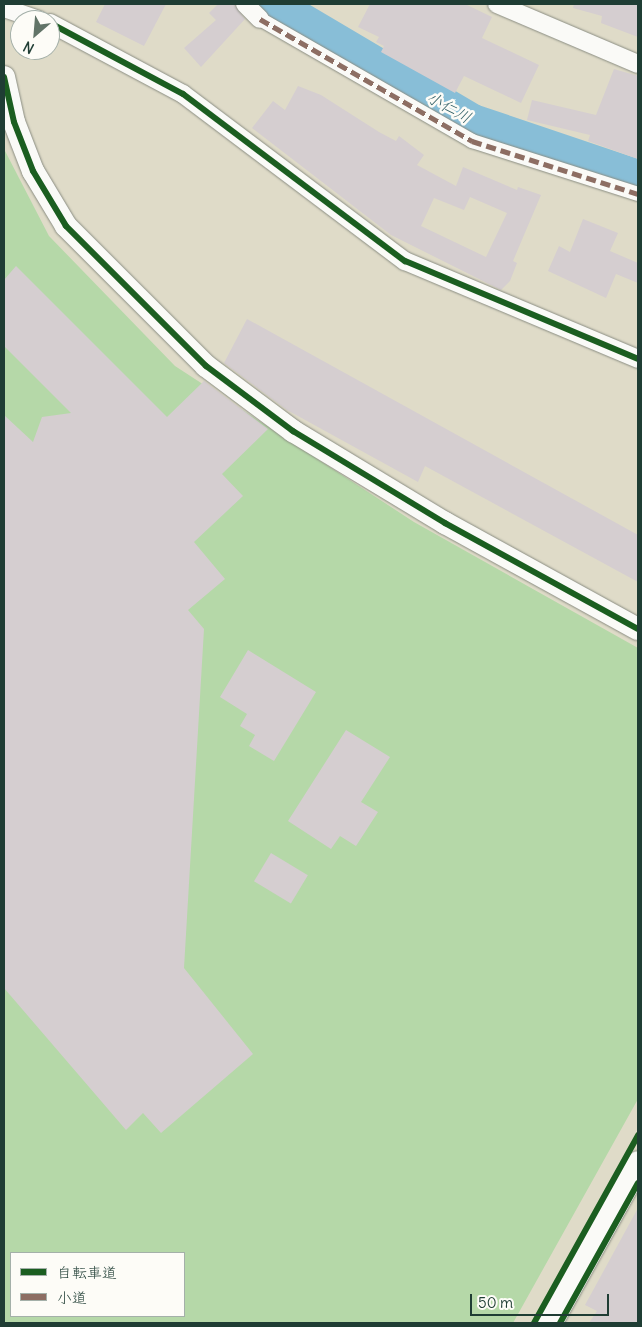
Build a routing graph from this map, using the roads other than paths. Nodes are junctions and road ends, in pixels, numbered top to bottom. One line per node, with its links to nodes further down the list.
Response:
1 (245, 4): 3 (street)
2 (497, 4): 5 (street)
3 (260, 19): 7 (street)
4 (60, 28): 8 (street)
5 (638, 64)
6 (4, 77): 9 (street)
7 (638, 194)
8 (638, 360)
9 (638, 629)
10 (638, 1163): 11 (main road)
11 (550, 1323)

